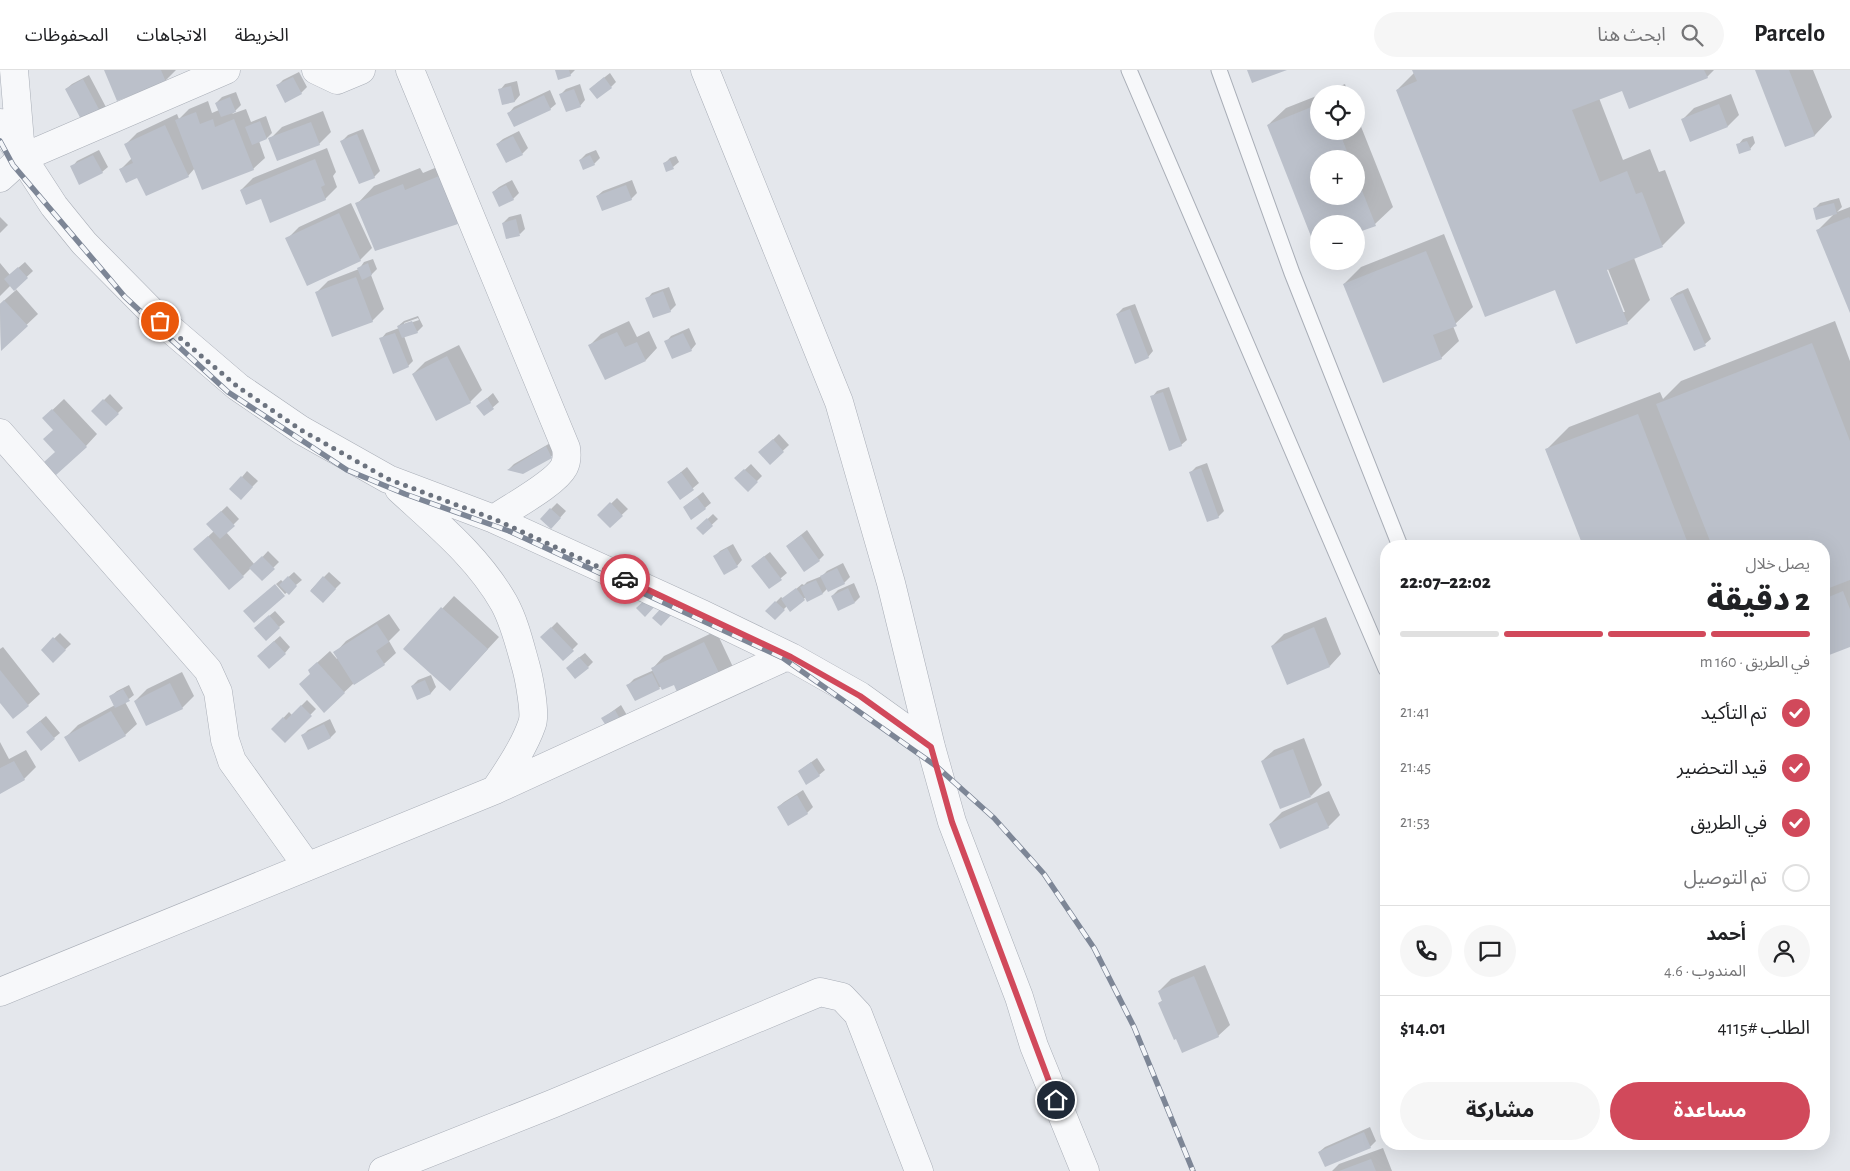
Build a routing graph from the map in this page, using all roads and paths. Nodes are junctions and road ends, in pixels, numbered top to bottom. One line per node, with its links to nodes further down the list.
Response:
1 (14, 70): 10 (street)
2 (226, 70): 10 (street)
3 (316, 70): 4 (street)
4 (361, 70)
5 (410, 70): 14 (street)
6 (705, 70): 18 (street)
7 (1128, 70): 16 (lane)
8 (1219, 70): 15 (lane)
9 (0, 123): 10 (street)
10 (22, 158): 11 (street); 13 (street)
11 (0, 178)
12 (0, 433): 20 (street)
13 (388, 479): 14 (street); 19 (street)
14 (494, 519): 17 (street)
15 (1398, 540)
16 (1380, 655)
17 (791, 657): 18 (street); 19 (street)
18 (931, 747): 24 (street)
19 (495, 790): 20 (street)
20 (307, 866): 21 (street)
21 (0, 992)
22 (382, 1171): 23 (street)
23 (919, 1171)
24 (1084, 1171)

